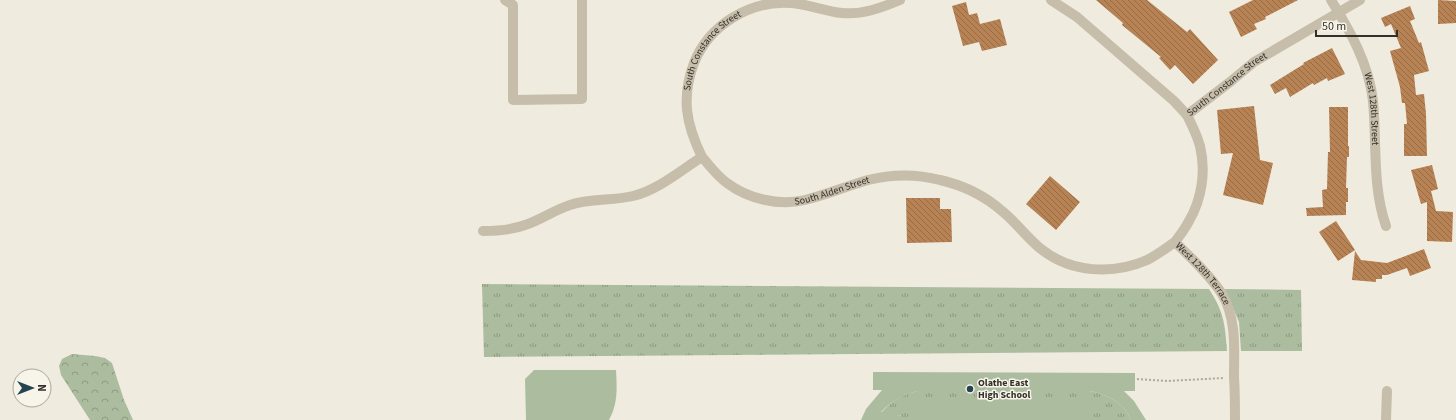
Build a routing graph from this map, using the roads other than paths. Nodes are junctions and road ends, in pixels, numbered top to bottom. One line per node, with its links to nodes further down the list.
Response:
1 (505, 0): 2 (street)
2 (582, 0)
3 (900, 0): 7 (street, South Constance Street)
4 (1051, 0): 9 (street, South Constance Street)
5 (1331, 0): 8 (street, West 128th Street)
6 (1360, 0): 8 (street, South Constance Street)
7 (823, 4): 10 (street, South Constance Street)
8 (1338, 12): 9 (street, South Constance Street); 11 (street, West 128th Street)
9 (1187, 115): 13 (street, West 128th Terrace)
10 (702, 157): 12 (street); 13 (street, South Alden Street)
11 (1386, 226)
12 (483, 231)
13 (1175, 242): 15 (street, West 128th Terrace)
14 (1387, 391): 16 (street)
15 (1235, 420)
16 (1386, 420)

